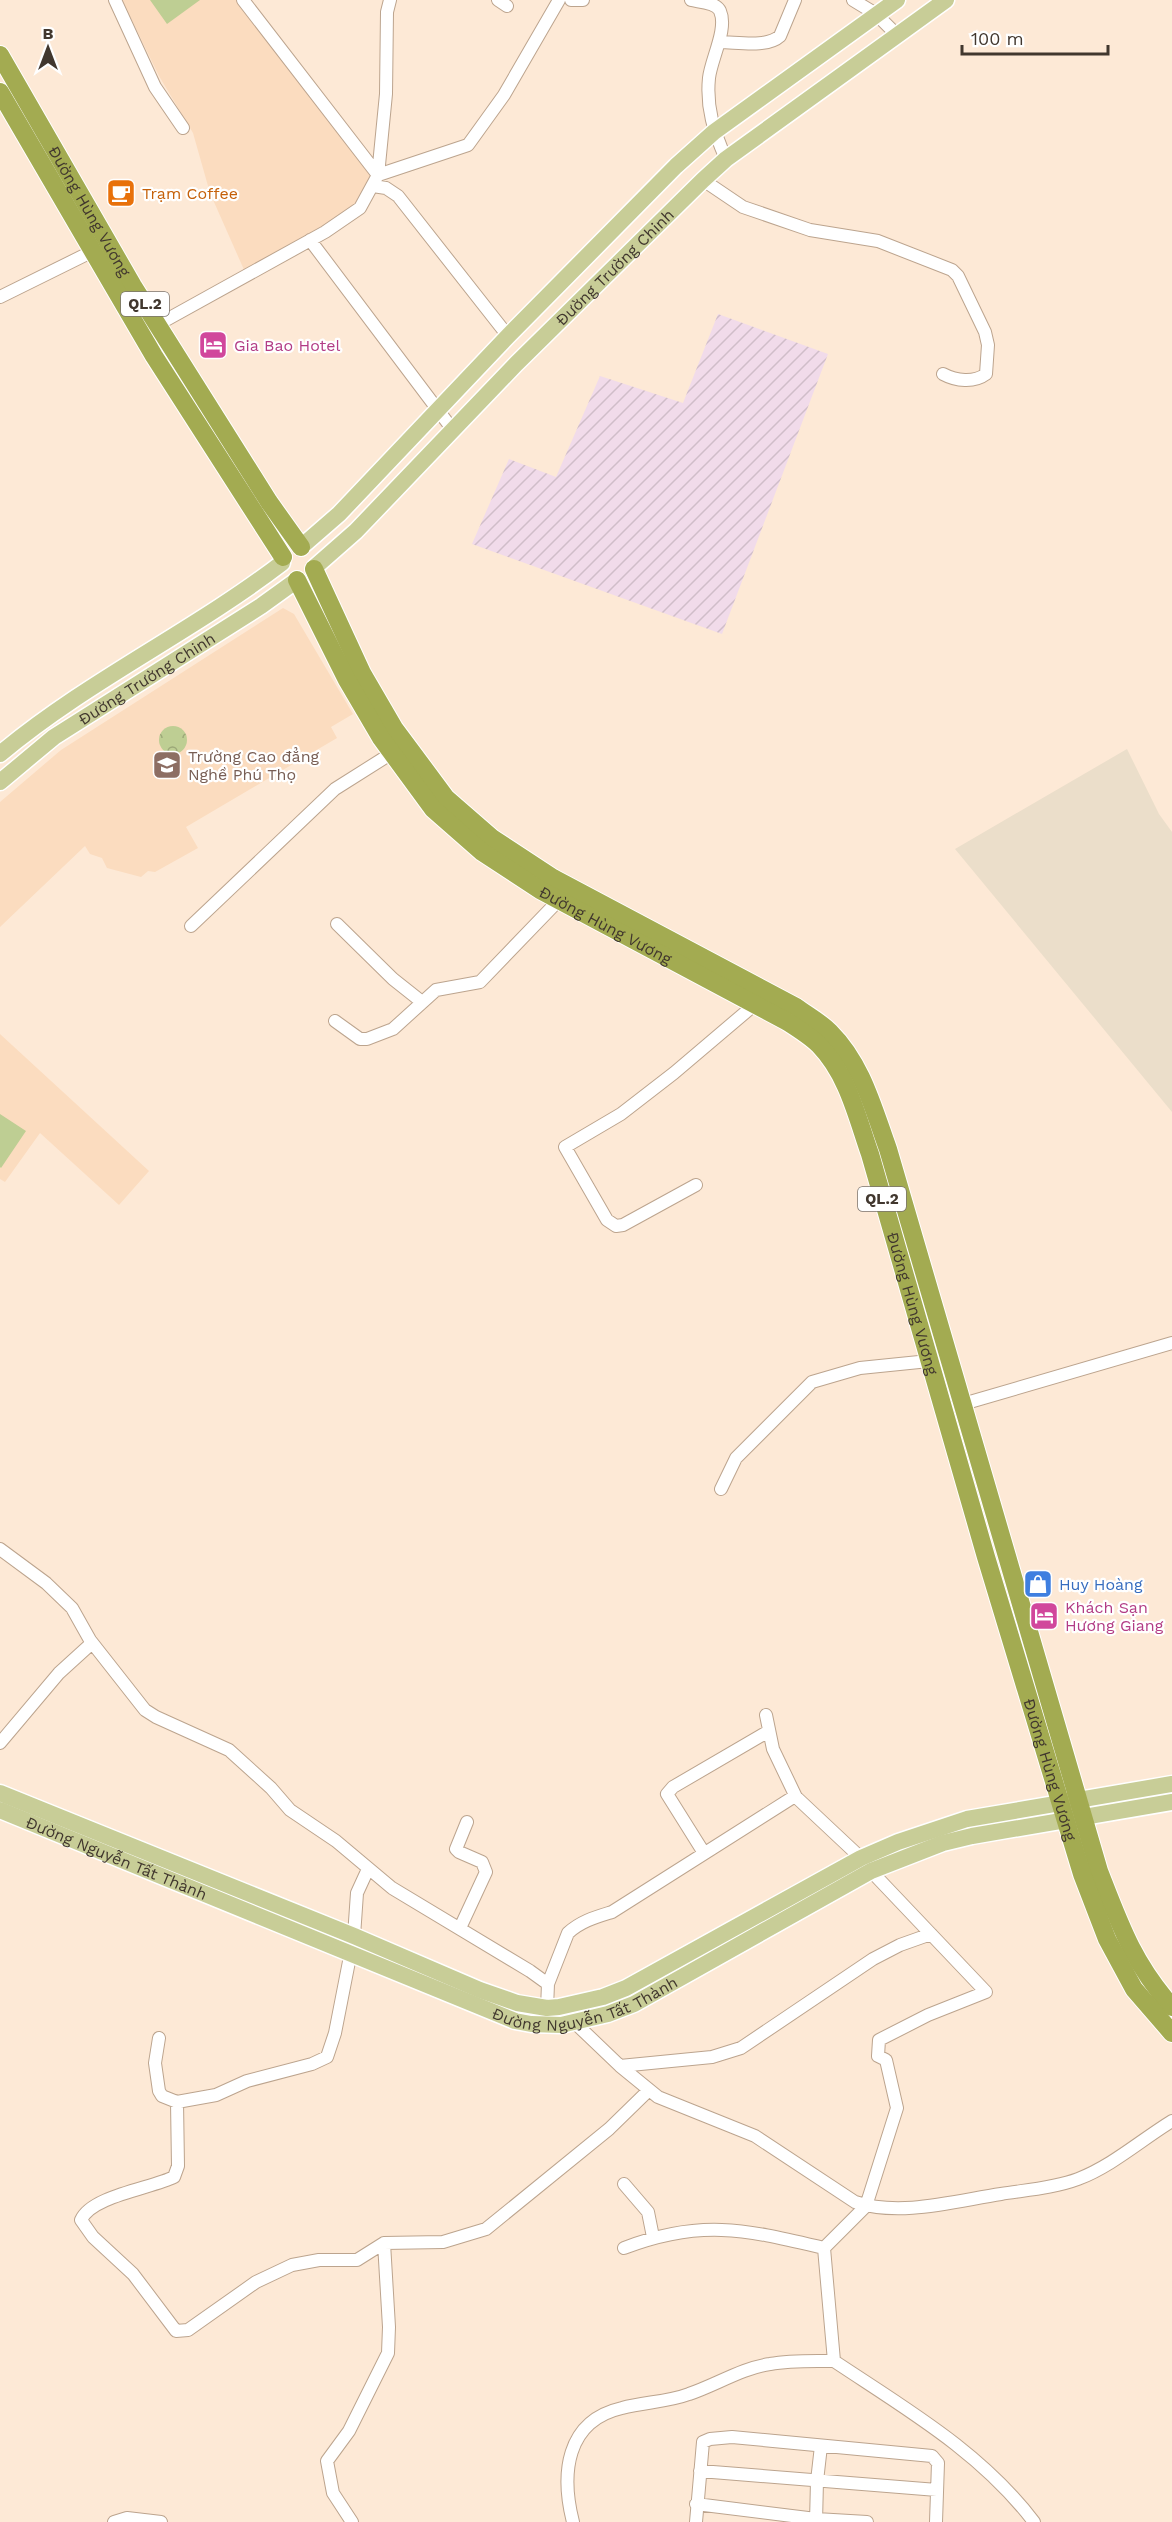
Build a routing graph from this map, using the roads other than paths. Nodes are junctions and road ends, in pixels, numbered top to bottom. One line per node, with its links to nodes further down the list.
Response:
1 (115, 0): 17 (street)
2 (243, 0): 21 (street)
3 (390, 0): 21 (street)
4 (560, 0): 21 (street)
5 (571, 0): 6 (street)
6 (583, 0)
7 (691, 0): 14 (street)
8 (795, 0): 14 (street)
9 (853, 0): 12 (street)
10 (897, 0): 12 (main road, Đường Trường Chinh)
11 (946, 0): 13 (main road, Đường Trường Chinh)
12 (876, 14): 13 (street); 18 (main road, Đường Trường Chinh)
13 (896, 34): 19 (main road, Đường Trường Chinh)
14 (720, 42): 18 (street)
15 (0, 55): 25 (highway, Đường Hùng Vương / QL.2)
16 (0, 92): 23 (highway, Đường Hùng Vương / QL.2)
17 (183, 128)
18 (714, 132): 19 (street); 26 (main road, Đường Trường Chinh)
19 (726, 159): 20 (main road, Đường Trường Chinh)
20 (703, 180): 27 (street); 29 (main road, Đường Trường Chinh)
21 (376, 181): 22 (street); 26 (street)
22 (310, 240): 25 (street); 28 (street)
23 (93, 252): 24 (street); 31 (highway, Đường Hùng Vương / QL.2)
24 (0, 297)
25 (157, 325): 30 (highway, Đường Hùng Vương / QL.2)
26 (508, 336): 28 (main road, Đường Trường Chinh)
27 (944, 374)
28 (438, 411): 29 (street); 30 (main road, Đường Trường Chinh)
29 (453, 430): 32 (main road, Đường Trường Chinh)
30 (301, 547): 31 (highway); 32 (highway, QL.2)
31 (282, 560): 33 (highway, QL.2); 35 (main road, Đường Trường Chinh)
32 (315, 568): 33 (highway); 40 (highway, Đường Hùng Vương / QL.2)
33 (297, 580): 34 (highway, Đường Hùng Vương / QL.2); 36 (main road, Đường Trường Chinh)
34 (392, 753): 37 (highway, Đường Hùng Vương / QL.2); 39 (street)
35 (0, 754)
36 (0, 782)
37 (559, 900): 41 (street); 42 (highway, Đường Hùng Vương / QL.2)
38 (337, 924): 41 (street)
39 (191, 926)
40 (770, 993): 42 (street); 47 (highway, Đường Hùng Vương / QL.2)
41 (422, 1002): 43 (street)
42 (755, 1004): 44 (street); 46 (highway, Đường Hùng Vương / QL.2)
43 (335, 1021)
44 (696, 1185)
45 (1172, 1343): 47 (street)
46 (929, 1360): 48 (highway, Đường Hùng Vương / QL.2); 49 (street)
47 (962, 1404): 48 (street); 58 (highway, Đường Hùng Vương / QL.2)
48 (944, 1411): 59 (highway, Đường Hùng Vương / QL.2)
49 (721, 1489)
50 (0, 1549): 51 (street)
51 (92, 1643): 54 (street); 67 (street)
52 (766, 1715): 53 (street)
53 (769, 1731): 57 (street); 65 (street)
54 (0, 1743)
55 (1172, 1784): 58 (main road, Đường Nguyễn Tất Thành)
56 (0, 1792): 71 (main road, Đường Nguyễn Tất Thành)
57 (795, 1796): 65 (street); 66 (street)
58 (1078, 1799): 59 (main road, Đường Nguyễn Tất Thành); 62 (highway, Đường Hùng Vương / QL.2)
59 (1060, 1802): 64 (highway, Đường Hùng Vương / QL.2); 66 (main road, Đường Nguyễn Tất Thành)
60 (1172, 1802): 62 (main road, Đường Nguyễn Tất Thành)
61 (0, 1810): 71 (main road, Đường Nguyễn Tất Thành)
62 (1084, 1818): 64 (main road, Đường Nguyễn Tất Thành); 73 (highway, Đường Hùng Vương / QL.2)
63 (467, 1822): 69 (street)
64 (1066, 1822): 66 (main road, Đường Nguyễn Tất Thành); 76 (highway, Đường Hùng Vương / QL.2)
65 (704, 1853): 72 (street)
66 (878, 1859): 68 (main road, Đường Nguyễn Tất Thành); 70 (street)
67 (368, 1869): 69 (street); 71 (street)
68 (772, 1917): 74 (main road, Đường Nguyễn Tất Thành); 75 (main road, Đường Nguyễn Tất Thành)
69 (460, 1928): 72 (street)
70 (931, 1934): 78 (street); 83 (street)
71 (353, 1945): 74 (main road, Đường Nguyễn Tất Thành); 75 (main road, Đường Nguyễn Tất Thành); 80 (street)
72 (548, 1984): 74 (street)
73 (1172, 2007)
74 (547, 2008)
75 (574, 2022): 78 (street)
76 (1172, 2033)
77 (159, 2038): 80 (street)
78 (620, 2066): 79 (street)
79 (648, 2091): 83 (street); 85 (street)
80 (177, 2103): 85 (street)
81 (1172, 2121): 83 (street)
82 (624, 2184): 84 (street)
83 (866, 2206): 87 (street)
84 (653, 2237): 86 (street); 87 (street)
85 (384, 2243): 97 (street)
86 (624, 2248)
87 (824, 2248): 88 (street)
88 (834, 2361): 98 (street); 102 (street)
89 (821, 2446): 90 (street); 91 (street); 92 (street)
90 (700, 2470): 91 (street); 93 (street)
91 (817, 2481): 92 (street); 94 (street)
92 (937, 2490): 101 (street)
93 (696, 2504): 94 (street); 99 (street)
94 (816, 2520): 100 (street)
95 (114, 2522): 96 (street)
96 (161, 2522)
97 (352, 2522)
98 (573, 2522)
99 (696, 2522)
100 (867, 2522)
101 (936, 2522)
102 (1034, 2522)

